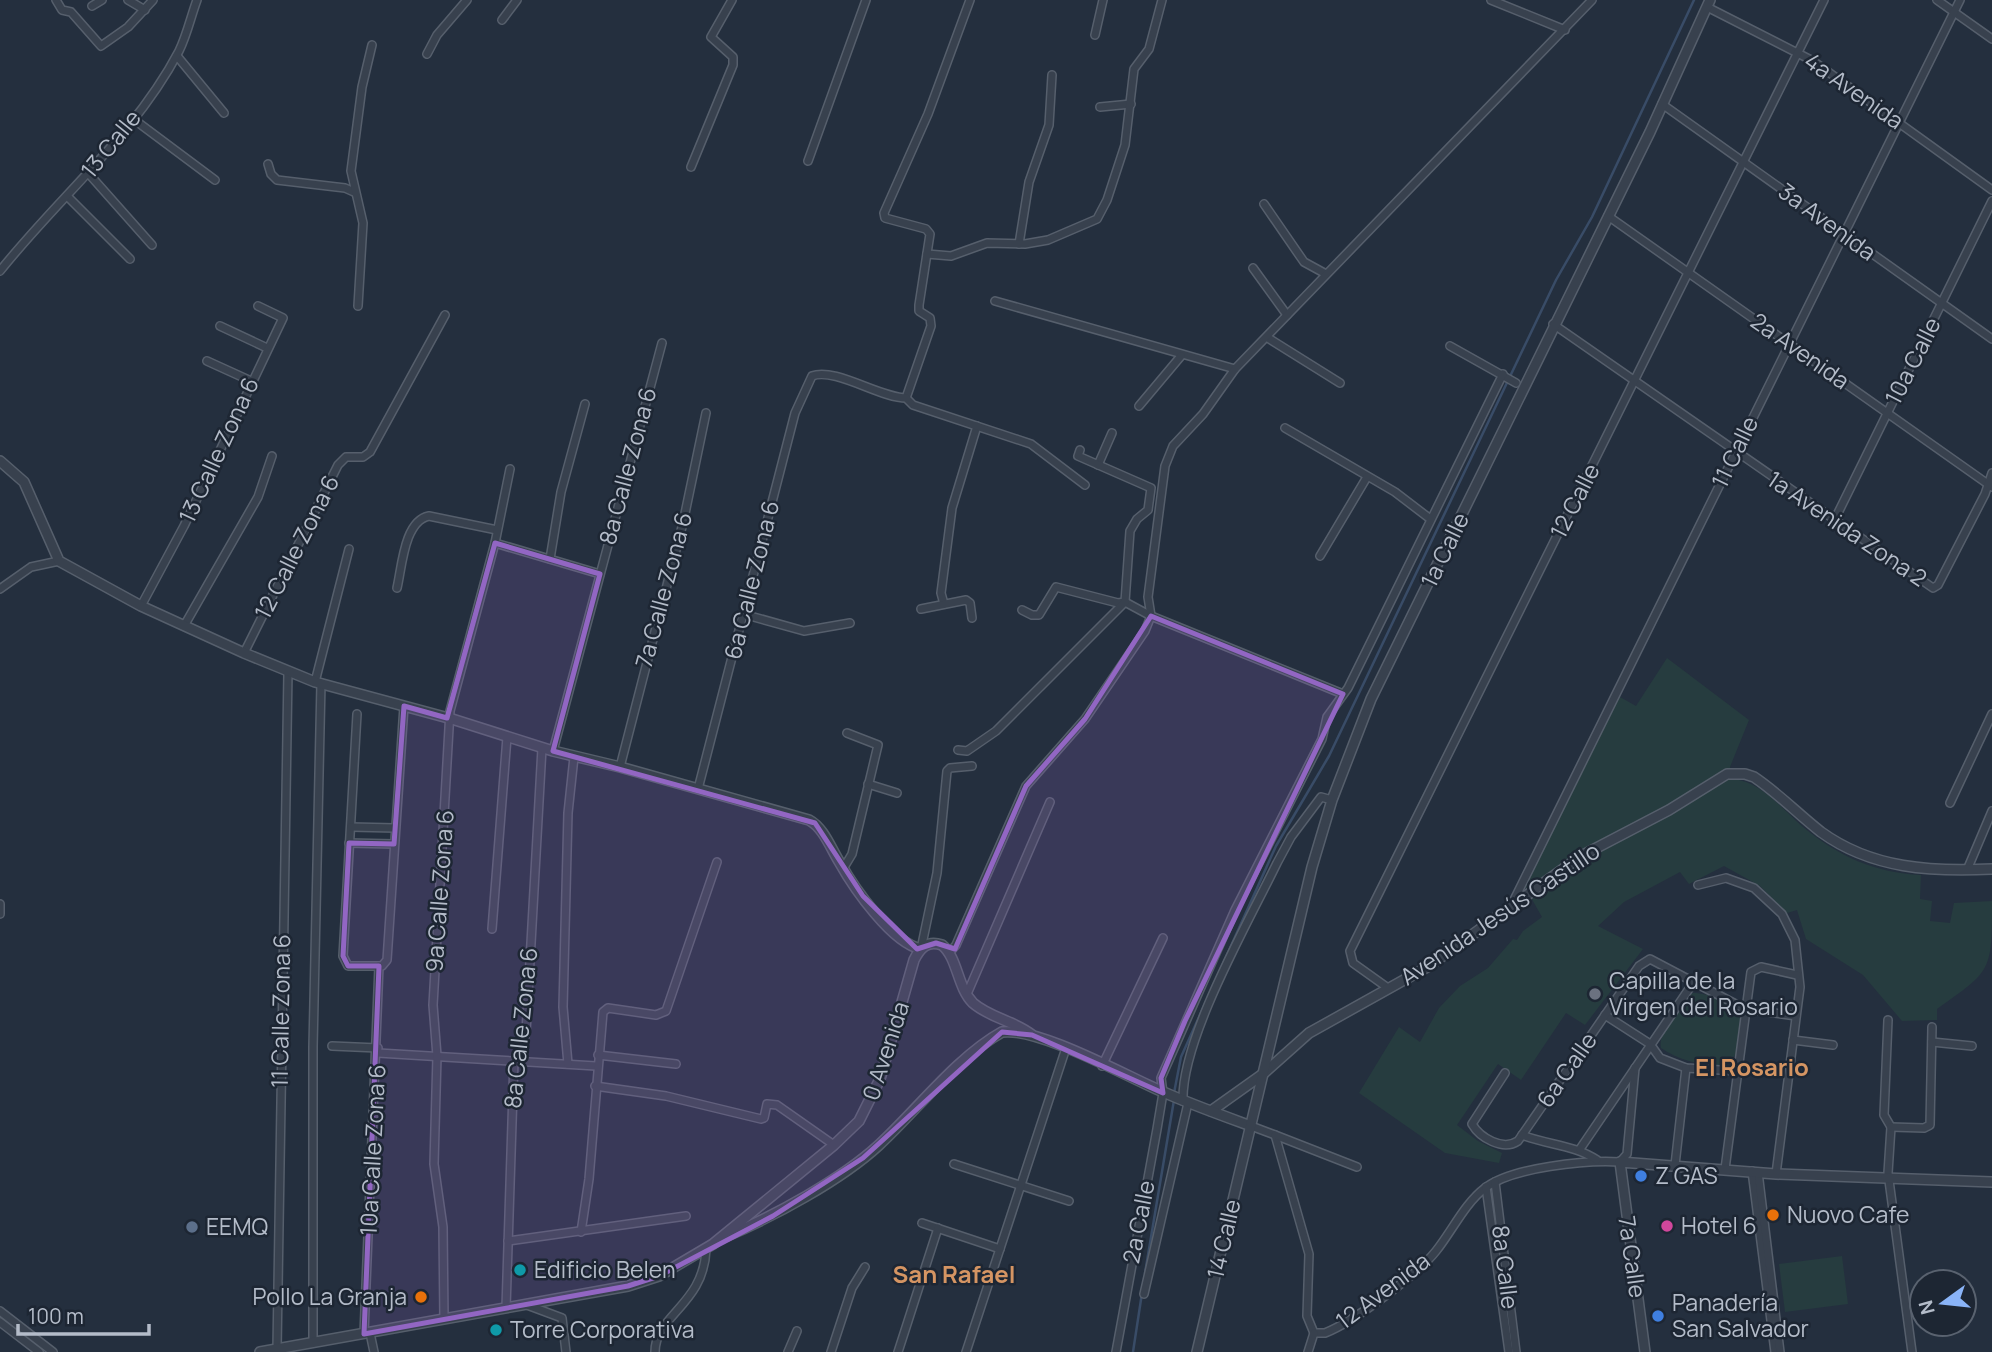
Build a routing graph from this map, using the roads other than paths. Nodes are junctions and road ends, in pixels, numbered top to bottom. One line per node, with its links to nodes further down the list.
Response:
1 (56, 0): 20 (street)
2 (102, 0): 19 (street)
3 (128, 0): 20 (street)
4 (153, 0): 20 (street)
5 (197, 0): 29 (street, 13 Calle)
6 (467, 0): 28 (street)
7 (517, 0): 22 (street)
8 (732, 0): 40 (street)
9 (866, 0): 37 (street)
10 (970, 0): 52 (street)
11 (1103, 0): 24 (street)
12 (1162, 0): 31 (street)
13 (1492, 0): 23 (street)
14 (1592, 0): 23 (street)
15 (1824, 0): 27 (street, 12 Calle)
16 (1937, 0): 21 (street)
17 (1961, 0): 21 (street, 11 Calle)
18 (1709, 4): 27 (street, 4a Avenida); 32 (street, 1a Calle)
19 (92, 6)
20 (145, 10)
21 (1954, 13): 25 (street); 36 (street, 11 Calle)
22 (502, 20)
23 (1565, 30): 57 (street)
24 (1095, 35)
25 (1992, 39)
26 (372, 44): 44 (street)
27 (1799, 52): 36 (street, 4a Avenida); 38 (street, 12 Calle)
28 (427, 54)
29 (177, 56): 34 (street); 35 (street, 13 Calle)
30 (1052, 75): 50 (street)
31 (1130, 104): 33 (street); 50 (street)
32 (1662, 104): 38 (street, 3a Avenida); 48 (street, 1a Calle)
33 (1100, 107)
34 (224, 113)
35 (132, 118): 41 (street, 13 Calle); 42 (street)
36 (1900, 123): 43 (street, 4a Avenida); 49 (street, 11 Calle)
37 (808, 161)
38 (1744, 161): 49 (street, 3a Avenida); 56 (street, 12 Calle)
39 (268, 164): 44 (street)
40 (691, 167)
41 (89, 174): 45 (street, 13 Calle); 51 (street)
42 (215, 180)
43 (1992, 190)
44 (354, 192): 61 (street)
45 (68, 196): 53 (street); 55 (street, 13 Calle)
46 (1992, 201): 59 (street, 10a Calle)
47 (1264, 204): 57 (street)
48 (1608, 216): 56 (street, 2a Avenida); 64 (street, 1a Calle)
49 (1844, 234): 59 (street, 3a Avenida); 68 (street, 11 Calle)
50 (1019, 244): 52 (street)
51 (152, 245)
52 (927, 254): 80 (street)
53 (130, 259)
54 (1253, 268): 63 (street)
55 (0, 271)
56 (1688, 271): 68 (street, 2a Avenida); 76 (street, 12 Calle)
57 (1326, 274): 63 (street)
58 (995, 301): 72 (street)
59 (1943, 305): 67 (street, 3a Avenida); 83 (street, 10a Calle)
60 (258, 306): 71 (street, 13 Calle Zona 6)
61 (358, 306)
62 (445, 314): 119 (street, 12 Calle Zona 6)
63 (1287, 316): 66 (street)
64 (1553, 324): 76 (street, 1a Avenida Zona 2); 138 (street, 1a Calle)
65 (220, 326): 71 (street)
66 (1268, 338): 74 (street); 78 (street)
67 (1992, 339)
68 (1788, 342): 83 (street, 2a Avenida); 89 (street, 11 Calle)
69 (662, 343): 106 (street, 8a Calle Zona 6)
70 (1450, 346): 75 (street)
71 (267, 348): 77 (street, 13 Calle Zona 6)
72 (1181, 356): 74 (street); 82 (street)
73 (206, 361): 77 (street)
74 (1235, 369): 115 (street)
75 (1505, 375): 79 (street); 98 (street, 2a Calle)
76 (1635, 380): 89 (street, 1a Avenida Zona 2); 161 (street, 12 Calle)
77 (251, 381): 111 (street, 13 Calle Zona 6)
78 (1340, 383)
79 (1516, 383)
80 (906, 398): 85 (street); 114 (street, 6a Calle Zona 6)
81 (585, 404): 104 (street)
82 (1139, 406)
83 (1887, 412): 97 (street, 2a Avenida); 99 (street, 10a Calle)
84 (706, 413): 134 (street, 7a Calle Zona 6)
85 (976, 426): 96 (street); 110 (street)
86 (1284, 428): 95 (street)
87 (1112, 433): 92 (street)
88 (1080, 450): 92 (street)
89 (1735, 453): 99 (street, 1a Avenida Zona 2); 152 (street, 11 Calle)
90 (272, 456): 118 (street)
91 (0, 461): 105 (street)
92 (1098, 465): 109 (street)
93 (510, 469): 100 (street, 9a Calle Zona 6)
94 (1992, 473): 97 (street)
95 (1367, 477): 98 (street); 103 (street)
96 (1085, 485)
97 (1989, 485): 99 (street, 1a Avenida Zona 2)
98 (1429, 518): 122 (street, 2a Calle)
99 (1834, 521)
100 (497, 530): 101 (street, 9a Calle Zona 6); 107 (street)
101 (495, 543): 104 (street); 126 (street, 9a Calle Zona 6)
102 (349, 549): 121 (street)
103 (1320, 556)
104 (550, 559): 106 (street)
105 (59, 561): 108 (street); 111 (street)
106 (600, 574): 131 (street, 8a Calle Zona 6)
107 (397, 588)
108 (0, 589)
109 (1125, 602): 113 (street); 115 (street); 130 (street)
110 (944, 604): 112 (street); 116 (street)
111 (141, 606): 118 (street)
112 (922, 608)
113 (1022, 610)
114 (743, 614): 117 (street); 136 (street, 6a Calle Zona 6)
115 (1151, 616): 122 (street); 157 (street)
116 (972, 618)
117 (850, 623)
118 (184, 626): 119 (street)
119 (244, 653): 120 (street)
120 (288, 672): 121 (street); 232 (street, 11 Calle Zona 6)
121 (318, 683): 123 (street); 231 (street)
122 (1343, 694): 190 (street, 2a Calle)
123 (404, 706): 126 (street); 143 (street, 10a Calle Zona 6)
124 (357, 714): 142 (street)
125 (1992, 714): 140 (street)
126 (452, 719): 128 (street); 178 (street, 9a Calle Zona 6)
127 (847, 733): 135 (street)
128 (507, 737): 129 (street); 154 (street)
129 (542, 748): 131 (street); 179 (street, 8a Calle Zona 6)
130 (958, 750)
131 (553, 751): 132 (street)
132 (574, 757): 134 (street); 180 (street)
133 (972, 766): 156 (street)
134 (620, 767): 136 (street)
135 (868, 784): 137 (street); 147 (street)
136 (698, 789): 147 (street)
137 (897, 793)
138 (1332, 800): 188 (street, 1a Calle); 191 (street)
139 (1050, 802): 162 (street)
140 (1950, 803)
141 (1992, 811): 149 (street)
142 (351, 827): 143 (street); 144 (street)
143 (395, 828): 145 (street, 10a Calle Zona 6)
144 (349, 843): 145 (street); 158 (street)
145 (394, 844): 158 (street, 10a Calle Zona 6)
146 (717, 862): 177 (street)
147 (843, 869): 156 (street)
148 (1992, 869): 149 (street, Avenida Jesús Castillo)
149 (1967, 870): 152 (street, Avenida Jesús Castillo)
150 (1698, 885): 159 (street)
151 (0, 904): 153 (street)
152 (1512, 904): 161 (street, Avenida Jesús Castillo)
153 (0, 914)
154 (492, 929)
155 (1163, 938): 183 (street)
156 (920, 949): 157 (street); 197 (street, 0 Avenida)
157 (950, 952): 162 (street)
158 (382, 965): 176 (street, 10a Calle Zona 6)
159 (1797, 975): 163 (street); 165 (street)
160 (1693, 983): 163 (street); 164 (street, 6a Calle); 171 (street)
161 (1388, 988): 188 (street, Avenida Jesús Castillo)
162 (967, 994): 168 (street, 0 Avenida)
163 (1745, 1009): 165 (street); 186 (street)
164 (1605, 1016): 171 (street); 196 (street, 6a Calle)
165 (1796, 1016): 169 (street)
166 (1888, 1020): 194 (street)
167 (1932, 1027): 170 (street)
168 (1032, 1035): 175 (street, 0 Avenida); 218 (street, 0 Avenida)
169 (1793, 1040): 172 (street); 206 (street)
170 (1932, 1042): 174 (street); 194 (street)
171 (1650, 1044): 184 (street); 185 (street)
172 (1833, 1045)
173 (332, 1046): 176 (street)
174 (1972, 1046)
175 (1066, 1048): 183 (street, 0 Avenida); 210 (street)
176 (378, 1050): 178 (street); 229 (street, 10a Calle Zona 6)
177 (598, 1055): 181 (street); 182 (street)
178 (437, 1056): 179 (street); 226 (street, 9a Calle Zona 6)
179 (514, 1061): 180 (street); 217 (street, 8a Calle Zona 6)
180 (568, 1064): 182 (street)
181 (677, 1064)
182 (596, 1066): 189 (street)
183 (1102, 1066): 190 (street, 0 Avenida)
184 (1686, 1068): 186 (street); 202 (street)
185 (1635, 1069): 198 (street); 200 (street)
186 (1737, 1071): 204 (street)
187 (1505, 1073): 196 (street, 6a Calle)
188 (1263, 1074): 192 (street, Avenida Jesús Castillo); 193 (street, 1a Calle)
189 (595, 1086): 197 (street); 216 (street)
190 (1164, 1093): 191 (street); 243 (street, 2a Calle)
191 (1184, 1101): 192 (street); 222 (street)
192 (1211, 1111): 193 (street)
193 (1251, 1126): 195 (street); 244 (street, 14 Calle)
194 (1891, 1127): 207 (street)
195 (1275, 1135): 203 (street); 230 (street, 12 Avenida)
196 (1522, 1135): 198 (street)
197 (834, 1145): 218 (street, 0 Avenida)
198 (1580, 1149): 199 (street)
199 (1598, 1161): 200 (street, 12 Avenida); 208 (street, 12 Avenida)
200 (1620, 1162): 202 (street, 12 Avenida); 248 (street, 7a Calle)
201 (954, 1164): 210 (street)
202 (1675, 1165): 204 (street, 12 Avenida)
203 (1357, 1167)
204 (1725, 1169): 205 (street, 12 Avenida)
205 (1755, 1172): 206 (street, 12 Avenida); 219 (street)
206 (1776, 1174): 207 (street, 12 Avenida)
207 (1889, 1179): 209 (street, 12 Avenida); 251 (street)
208 (1495, 1182): 211 (street, 12 Avenida); 247 (street, 8a Calle)
209 (1992, 1182)
210 (1021, 1186): 212 (street); 220 (street)
211 (1486, 1186): 230 (street, 12 Avenida); 246 (street, 8a Calle)
212 (1069, 1201)
213 (686, 1216): 216 (street)
214 (922, 1223): 215 (street)
215 (938, 1228): 220 (street); 241 (street)
216 (581, 1232): 217 (street)
217 (508, 1241): 224 (street, 8a Calle Zona 6)
218 (710, 1246): 223 (street, 0 Avenida); 238 (street)
219 (1764, 1248): 249 (street); 250 (street)
220 (1000, 1249): 242 (street)
221 (865, 1266): 240 (street)
222 (1144, 1294)
223 (527, 1305): 224 (street, 0 Avenida); 237 (street)
224 (506, 1308): 226 (street, 0 Avenida)
225 (0, 1311): 234 (street)
226 (444, 1319): 229 (street, 0 Avenida)
227 (0, 1322): 233 (street)
228 (797, 1331): 239 (street)
229 (367, 1333): 231 (street, 0 Avenida); 236 (street, 10a Calle Zona 6)
230 (1314, 1333): 245 (street)
231 (313, 1343): 232 (street, 0 Avenida)
232 (276, 1349): 235 (street, 0 Avenida)
233 (38, 1352)
234 (53, 1352)
235 (260, 1352)
236 (374, 1352)
237 (566, 1352)
238 (655, 1352)
239 (788, 1352)
240 (831, 1352)
241 (898, 1352)
242 (966, 1352)
243 (1116, 1352)
244 (1197, 1352)
245 (1308, 1352)
246 (1508, 1352)
247 (1516, 1352)
248 (1645, 1352)
249 (1775, 1352)
250 (1780, 1352)
251 (1912, 1352)

